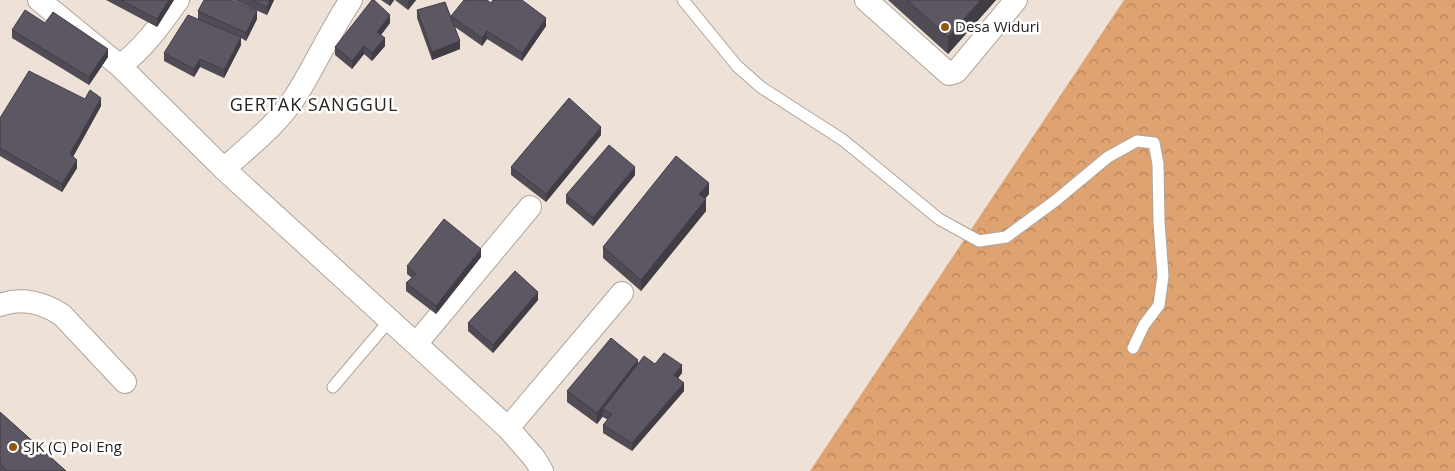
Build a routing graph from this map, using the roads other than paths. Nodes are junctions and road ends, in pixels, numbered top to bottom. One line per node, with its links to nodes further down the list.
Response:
1 (39, 0): 7 (street)
2 (178, 0): 7 (street)
3 (351, 0): 8 (street)
4 (683, 0): 14 (lane)
5 (866, 0): 6 (street)
6 (1016, 0)
7 (120, 66): 8 (street)
8 (224, 169): 12 (street)
9 (530, 207): 13 (street)
10 (622, 292): 17 (street)
11 (0, 304): 15 (street)
12 (389, 321): 13 (street); 16 (lane)
13 (416, 344): 17 (street)
14 (1133, 348)
15 (125, 382)
16 (333, 387)
17 (508, 428): 18 (street)
18 (542, 471)

